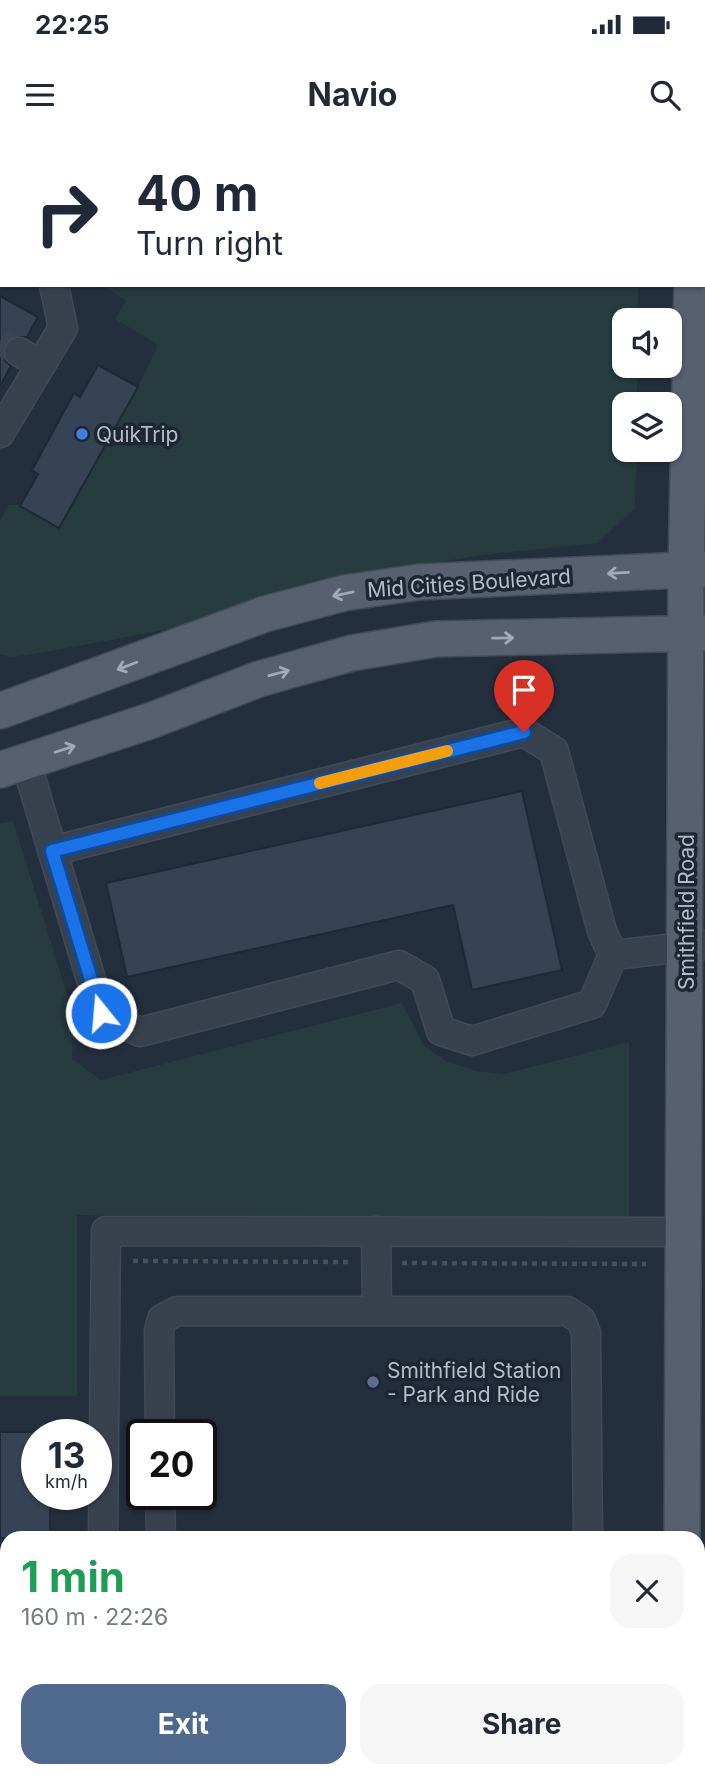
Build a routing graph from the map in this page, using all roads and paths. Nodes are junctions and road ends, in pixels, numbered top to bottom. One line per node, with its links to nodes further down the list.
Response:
1 (54, 287): 3 (lane)
2 (692, 287): 5 (main road, Smithfield Road)
3 (8, 402): 4 (lane)
4 (0, 433)
5 (696, 569): 6 (main road, Smithfield Road); 7 (main road, Mid Cities Boulevard, one-way to 7)
6 (696, 633): 8 (main road, one-way to 6); 10 (main road, Smithfield Road)
7 (0, 711)
8 (13, 766): 9 (lane)
9 (52, 851): 11 (lane); 11 (lane)
10 (696, 945): 11 (lane); 13 (main road, Smithfield Road)
11 (612, 955)
12 (376, 1231): 13 (lane); 14 (lane); 17 (lane)
13 (684, 1232): 20 (main road, Smithfield Road)
14 (377, 1310): 15 (lane); 19 (lane)
15 (160, 1419)
16 (160, 1510): 18 (lane)
17 (103, 1531)
18 (161, 1531)
19 (588, 1531)
20 (682, 1531)

